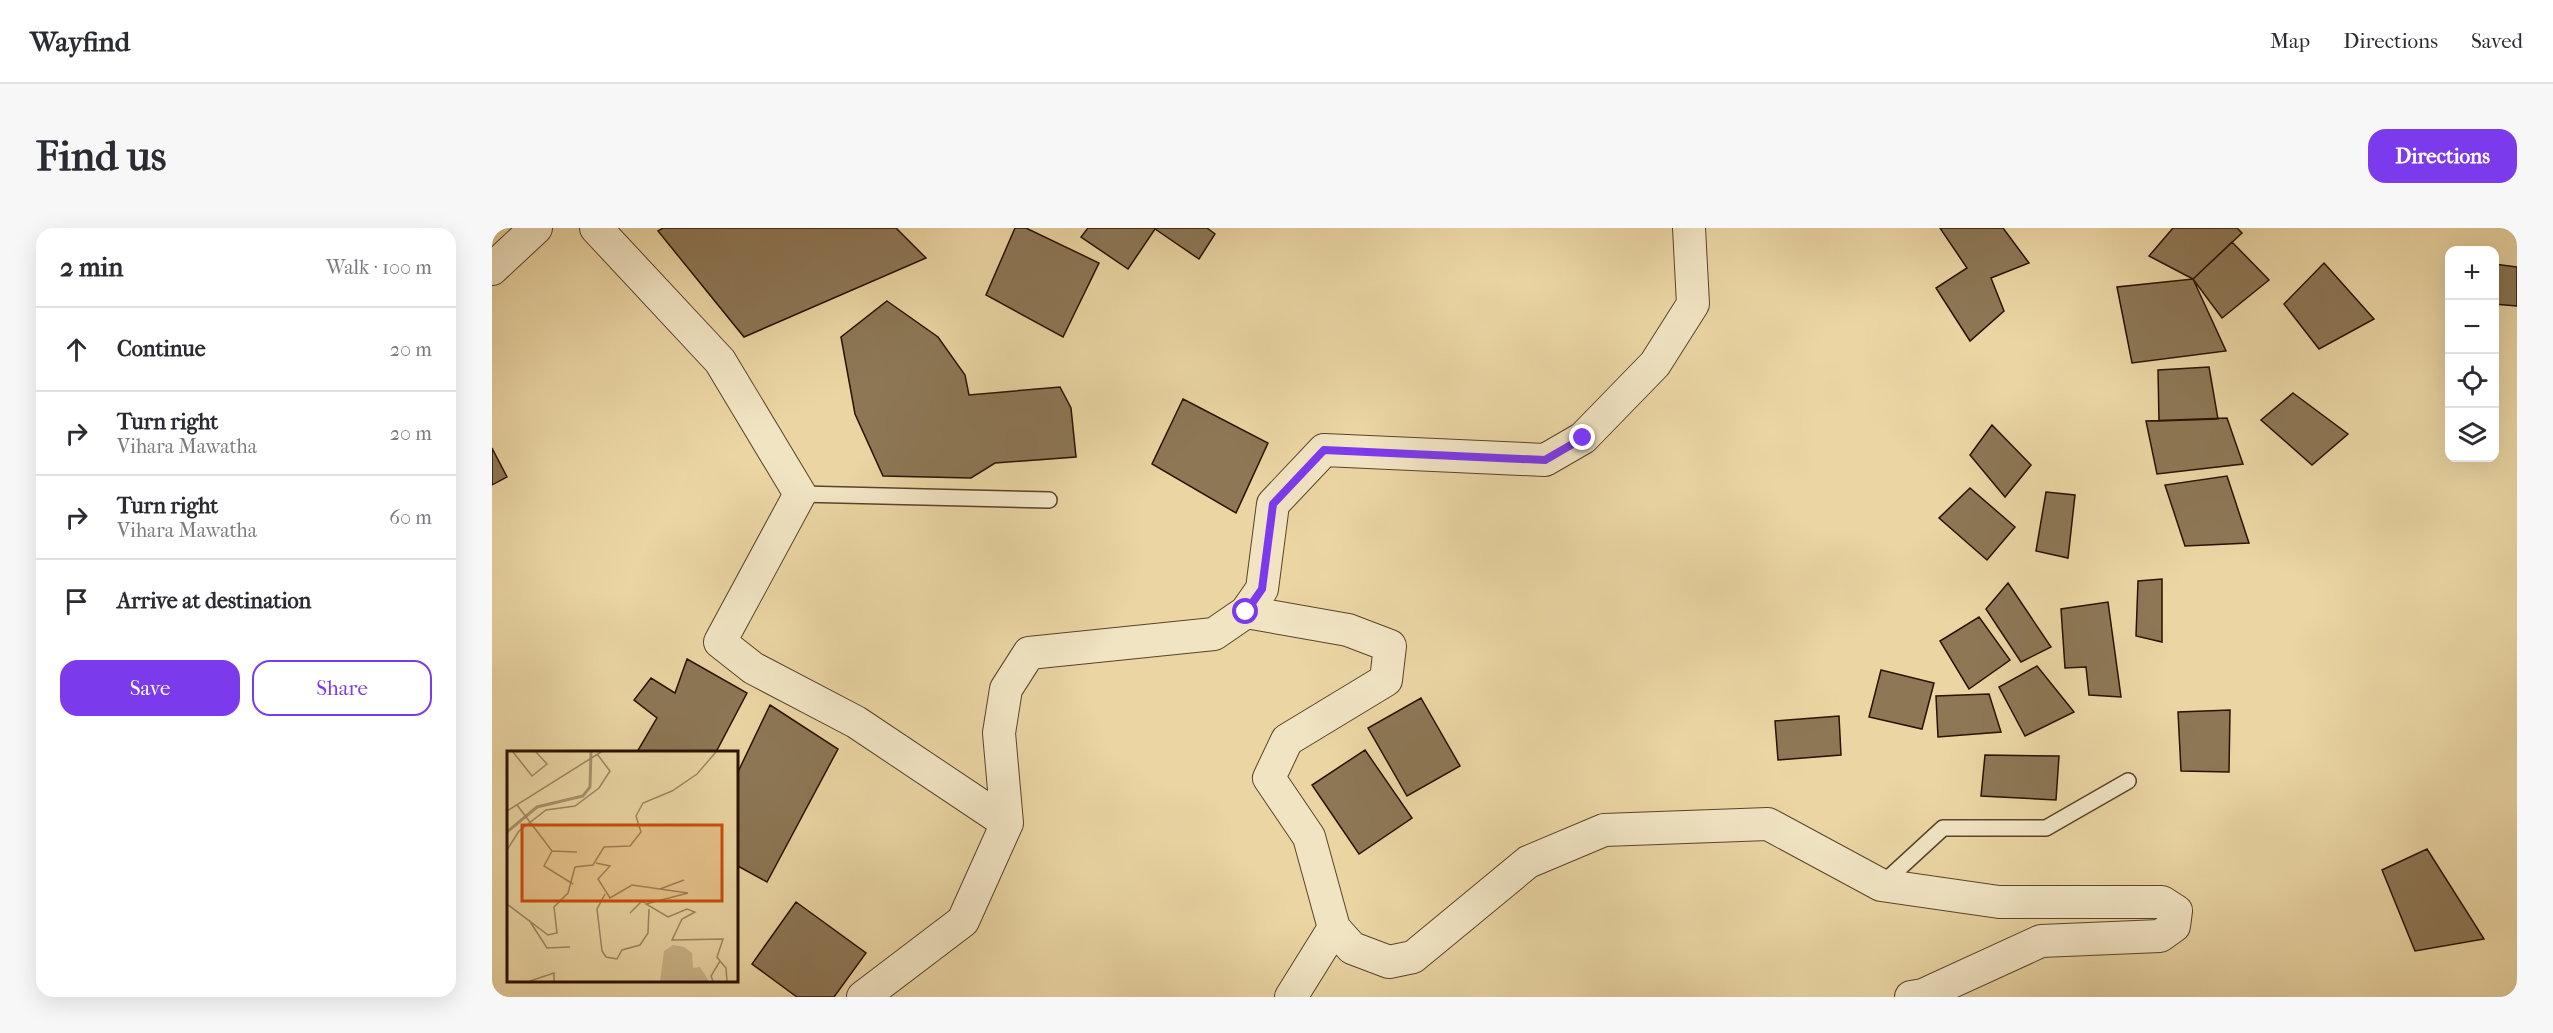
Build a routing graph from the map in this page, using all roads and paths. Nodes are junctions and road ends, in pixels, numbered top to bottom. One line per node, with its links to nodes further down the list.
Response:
1 (536, 228): 4 (street)
2 (596, 228): 5 (street)
3 (1689, 228): 7 (street)
4 (492, 269)
5 (800, 494): 6 (lane); 9 (street)
6 (1049, 500)
7 (1246, 612): 9 (street); 11 (street)
8 (2128, 781): 10 (lane)
9 (1007, 822): 12 (street)
10 (1881, 885): 11 (street); 14 (street)
11 (1334, 928): 13 (street)
12 (863, 997)
13 (1291, 997)
14 (1911, 997)

